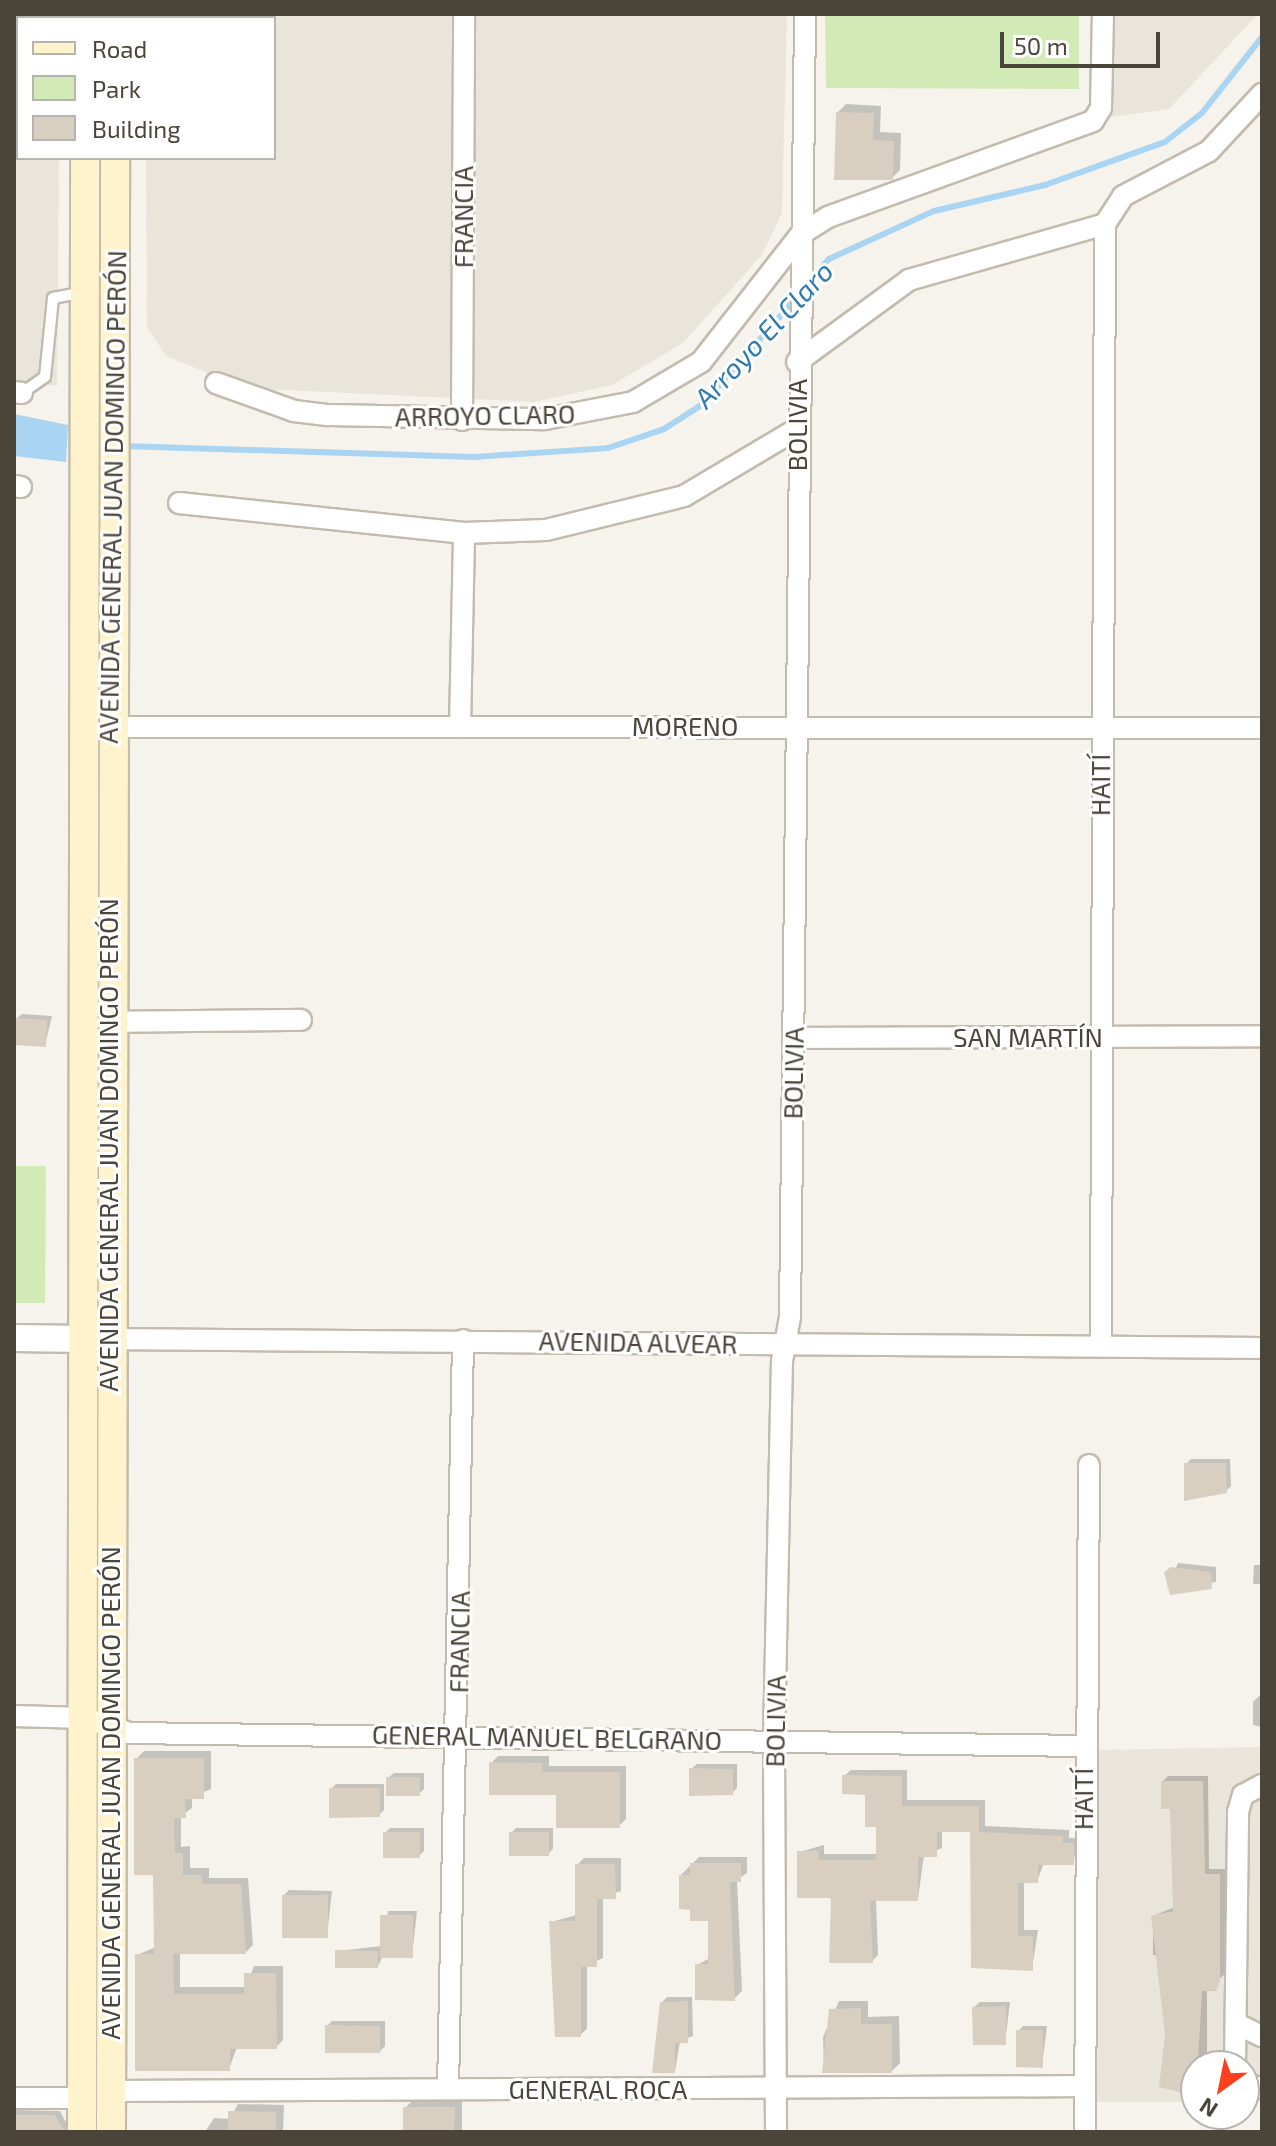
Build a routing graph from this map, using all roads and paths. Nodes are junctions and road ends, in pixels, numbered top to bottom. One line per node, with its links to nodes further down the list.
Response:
1 (464, 14): 14 (street, FRANCIA)
2 (805, 14): 8 (street, BOLIVIA)
3 (1103, 14): 8 (street, ARROYO CLARO)
4 (1262, 94): 7 (street)
5 (85, 160): 9 (main road, AVENIDA GENERAL JUAN DOMINGO PERÓN)
6 (115, 160): 13 (main road, AVENIDA GENERAL JUAN DOMINGO PERÓN)
7 (1105, 224): 10 (street); 20 (street, HAITÍ)
8 (801, 244): 10 (street, BOLIVIA); 14 (street, ARROYO CLARO)
9 (86, 292): 12 (lane); 13 (main road, AVENIDA GENERAL JUAN DOMINGO PERÓN)
10 (797, 362): 15 (street, BOLIVIA)
11 (216, 383): 14 (street, ARROYO CLARO)
12 (18, 393)
13 (101, 412): 16 (main road, AVENIDA GENERAL JUAN DOMINGO PERÓN)
14 (462, 420)
15 (797, 429): 18 (street); 19 (street, BOLIVIA)
16 (100, 486): 21 (main road, AVENIDA GENERAL JUAN DOMINGO PERÓN); 30 (main road, AVENIDA GENERAL JUAN DOMINGO PERÓN)
17 (179, 503): 18 (street)
18 (464, 533): 22 (street)
19 (795, 726): 20 (street, MORENO); 22 (street, MORENO); 28 (street, BOLIVIA)
20 (1100, 726): 23 (street, MORENO); 26 (street, HAITÍ)
21 (109, 727): 22 (street, MORENO); 25 (main road, AVENIDA GENERAL JUAN DOMINGO PERÓN)
22 (460, 727)
23 (1262, 728)
24 (301, 1020): 25 (street)
25 (108, 1022): 30 (main road, AVENIDA GENERAL JUAN DOMINGO PERÓN)
26 (1100, 1036): 27 (street, SAN MARTÍN); 28 (street, SAN MARTÍN); 33 (street, HAITÍ)
27 (1262, 1036)
28 (794, 1038): 32 (street, BOLIVIA)
29 (14, 1338): 30 (street, AVENIDA ALVEAR)
30 (97, 1339): 31 (street, AVENIDA ALVEAR); 37 (main road, AVENIDA GENERAL JUAN DOMINGO PERÓN)
31 (463, 1340): 32 (street, AVENIDA ALVEAR); 38 (street, FRANCIA)
32 (786, 1345): 33 (street, AVENIDA ALVEAR); 39 (street, BOLIVIA)
33 (1101, 1346): 34 (street, AVENIDA ALVEAR)
34 (1262, 1348)
35 (1089, 1465): 40 (street, HAITÍ)
36 (14, 1716): 37 (street, GENERAL MANUEL BELGRANO)
37 (98, 1723): 38 (street, GENERAL MANUEL BELGRANO); 48 (main road, AVENIDA GENERAL JUAN DOMINGO PERÓN); 50 (main road, AVENIDA GENERAL JUAN DOMINGO PERÓN)
38 (457, 1735): 39 (street, GENERAL MANUEL BELGRANO); 46 (street, FRANCIA)
39 (774, 1741): 40 (street, GENERAL MANUEL BELGRANO); 47 (street, BOLIVIA)
40 (1083, 1746): 45 (street, HAITÍ)
41 (1262, 1785): 42 (street)
42 (1239, 2025): 43 (street); 44 (street)
43 (1262, 2036)
44 (1237, 2050)
45 (1084, 2086): 47 (street, GENERAL ROCA); 54 (street, HAITÍ)
46 (448, 2089): 47 (street, GENERAL ROCA); 48 (street, GENERAL ROCA)
47 (777, 2089): 53 (street, BOLIVIA)
48 (111, 2091): 52 (main road, AVENIDA GENERAL JUAN DOMINGO PERÓN)
49 (14, 2098): 50 (street)
50 (82, 2098): 51 (main road, AVENIDA GENERAL JUAN DOMINGO PERÓN)
51 (82, 2132)
52 (111, 2132)
53 (776, 2132)
54 (1085, 2132)

